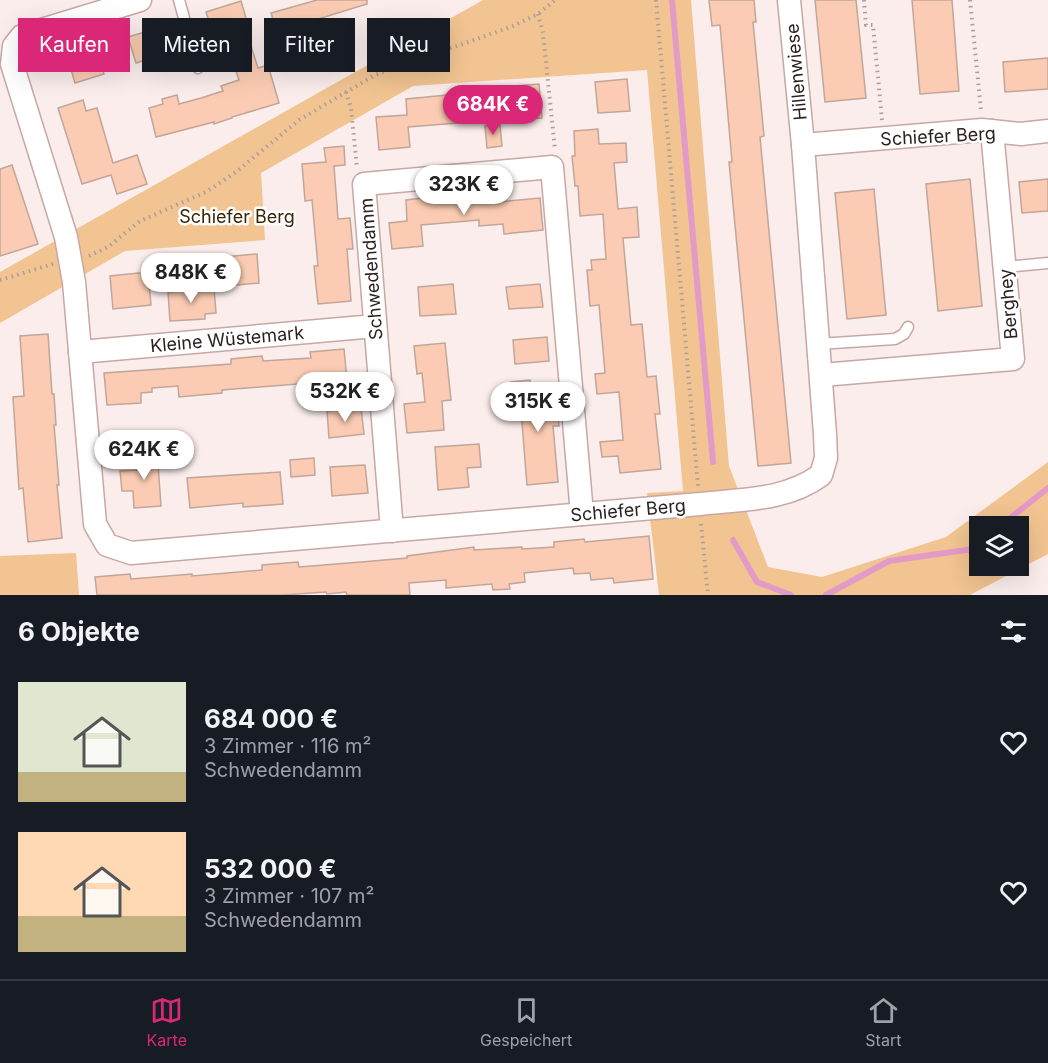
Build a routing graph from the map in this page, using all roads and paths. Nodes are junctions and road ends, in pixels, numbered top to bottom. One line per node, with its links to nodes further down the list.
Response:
1 (140, 0): 17 (street, Schiefer Berg)
2 (179, 0): 9 (lane)
3 (555, 0): 8 (path)
4 (656, 0): 26 (path)
5 (789, 0): 14 (street, Hillenwiese)
6 (864, 0): 13 (path)
7 (970, 0): 11 (path)
8 (538, 14): 10 (path); 15 (path)
9 (184, 18)
10 (346, 92): 16 (path); 17 (path)
11 (987, 130): 12 (street, Schiefer Berg); 13 (street, Schiefer Berg); 19 (street, Berghey)
12 (1048, 131)
13 (884, 138): 14 (street, Schiefer Berg)
14 (803, 145): 23 (street, Schiefer Berg)
15 (552, 167): 16 (street, Schwedendamm); 27 (street)
16 (364, 184): 21 (street, Schwedendamm)
17 (70, 259): 20 (path); 24 (street, Schiefer Berg)
18 (1048, 262): 19 (lane)
19 (1005, 267): 25 (street, Berghey)
20 (0, 280)
21 (375, 326): 24 (street, Kleine Wüstemark); 28 (street, Schwedendamm)
22 (908, 327): 23 (lane)
23 (818, 344): 25 (street, Schiefer Berg)
24 (80, 352): 28 (street, Schiefer Berg)
25 (822, 375): 26 (street, Schiefer Berg)
26 (700, 504): 27 (street, Schiefer Berg); 29 (path)
27 (582, 514): 28 (street, Schiefer Berg)
28 (392, 531)
29 (708, 595)

